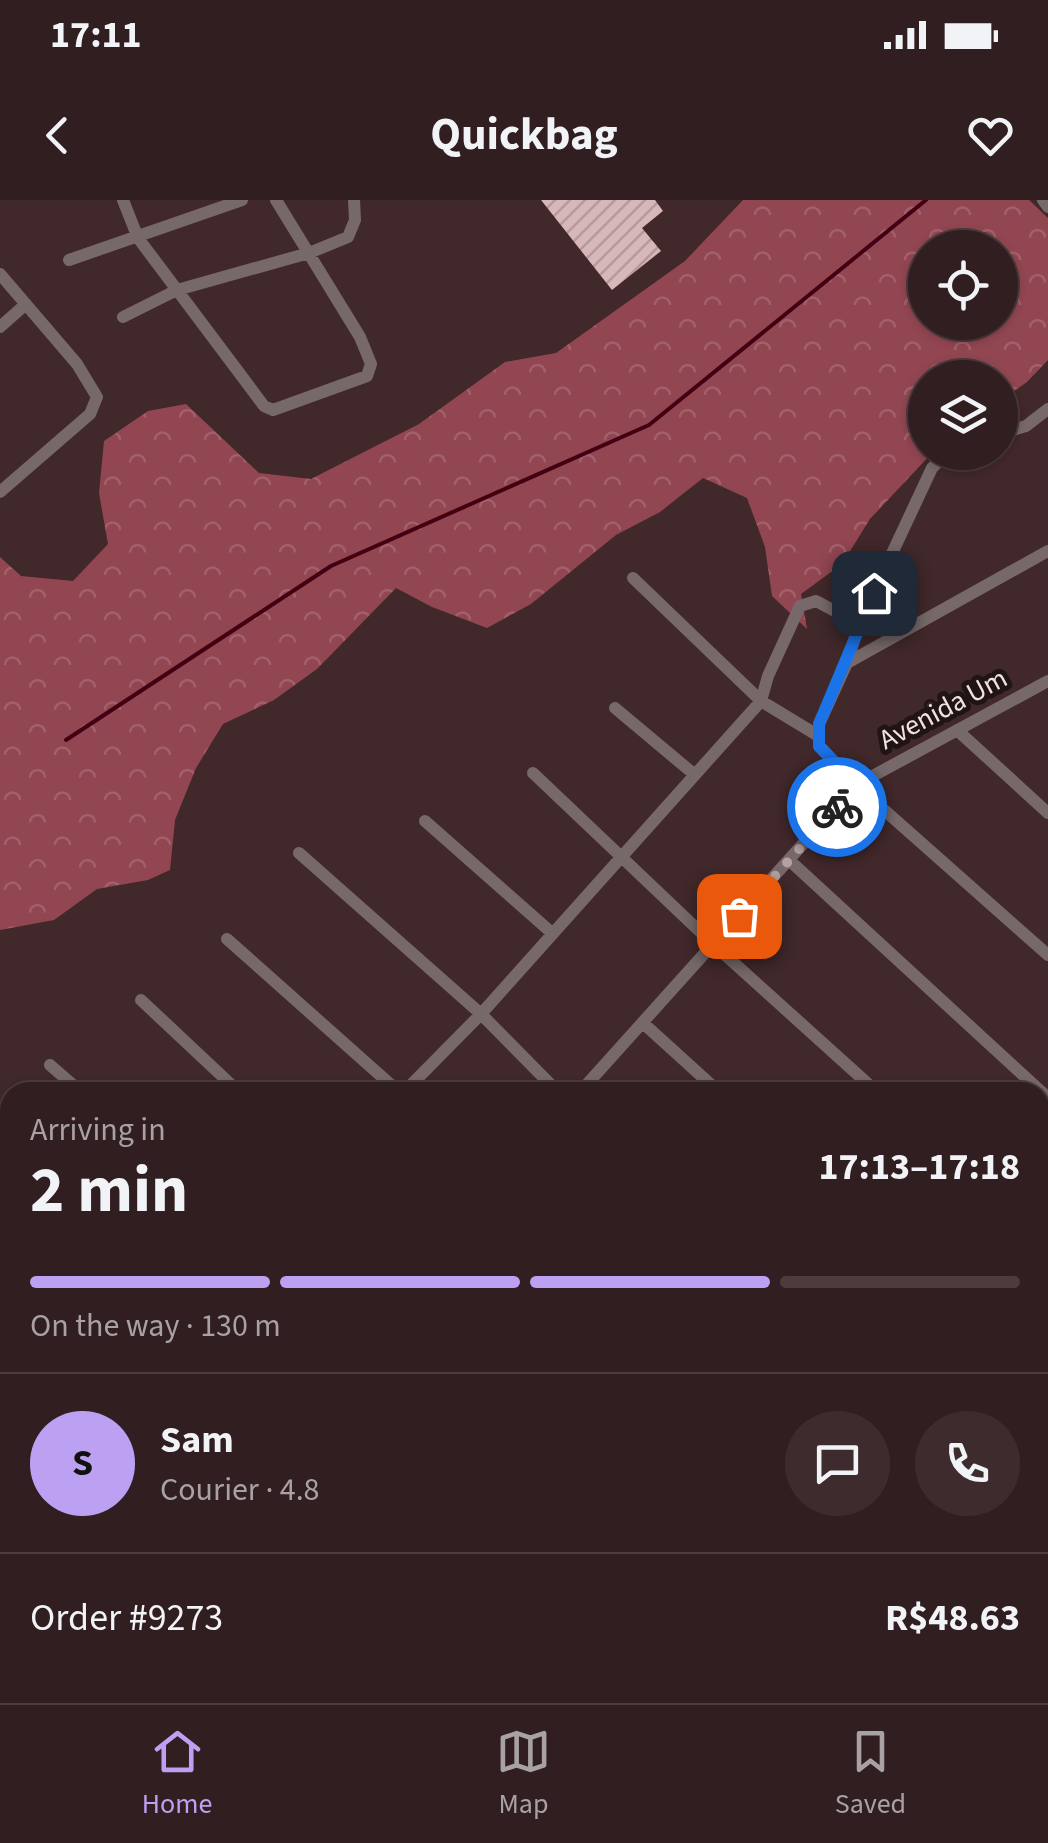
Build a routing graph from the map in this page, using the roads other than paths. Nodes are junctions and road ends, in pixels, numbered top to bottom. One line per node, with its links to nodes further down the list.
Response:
1 (123, 200): 9 (street)
2 (198, 200): 8 (street)
3 (242, 200): 8 (street)
4 (276, 200): 10 (street)
5 (354, 200): 10 (street)
6 (1043, 200): 7 (street)
7 (1048, 207)
8 (203, 214): 9 (street)
9 (138, 238): 11 (street); 13 (street)
10 (308, 253): 13 (street); 13 (street)
11 (69, 260)
12 (0, 274): 14 (street)
13 (177, 290): 15 (street)
14 (26, 304): 16 (street); 20 (street)
15 (123, 317)
16 (0, 327)
17 (1048, 409): 18 (street)
18 (1018, 428)
19 (931, 470): 23 (street)
20 (0, 492)
21 (1048, 552): 24 (street)
22 (634, 578): 26 (street)
23 (859, 624): 24 (street); 26 (street)
24 (847, 663): 29 (street)
25 (1048, 682): 28 (street, Avenida Um)
26 (761, 701): 29 (street); 31 (street)
27 (615, 708): 31 (street)
28 (957, 730): 32 (street, Avenida Um); 33 (street)
29 (817, 735): 32 (street)
30 (533, 773): 36 (street)
31 (694, 775): 36 (street)
32 (856, 785): 37 (street, Avenida Um); 41 (street)
33 (1048, 814)
34 (425, 822): 38 (street)
35 (299, 854): 43 (street)
36 (621, 856): 38 (street); 40 (street)
37 (789, 860): 40 (street, Avenida Um); 54 (street)
38 (552, 934): 43 (street)
39 (227, 939): 48 (street)
40 (714, 944): 44 (street, Avenida Um); 53 (street)
41 (1048, 955)
42 (141, 1000): 47 (street)
43 (481, 1014): 49 (street); 50 (street)
44 (643, 1023): 51 (street, Avenida Um); 52 (street)
45 (50, 1064): 46 (street)
46 (70, 1082)
47 (228, 1082)
48 (390, 1082)
49 (411, 1082)
50 (548, 1082)
51 (589, 1082)
52 (707, 1082)
53 (866, 1082)
54 (1031, 1082)

